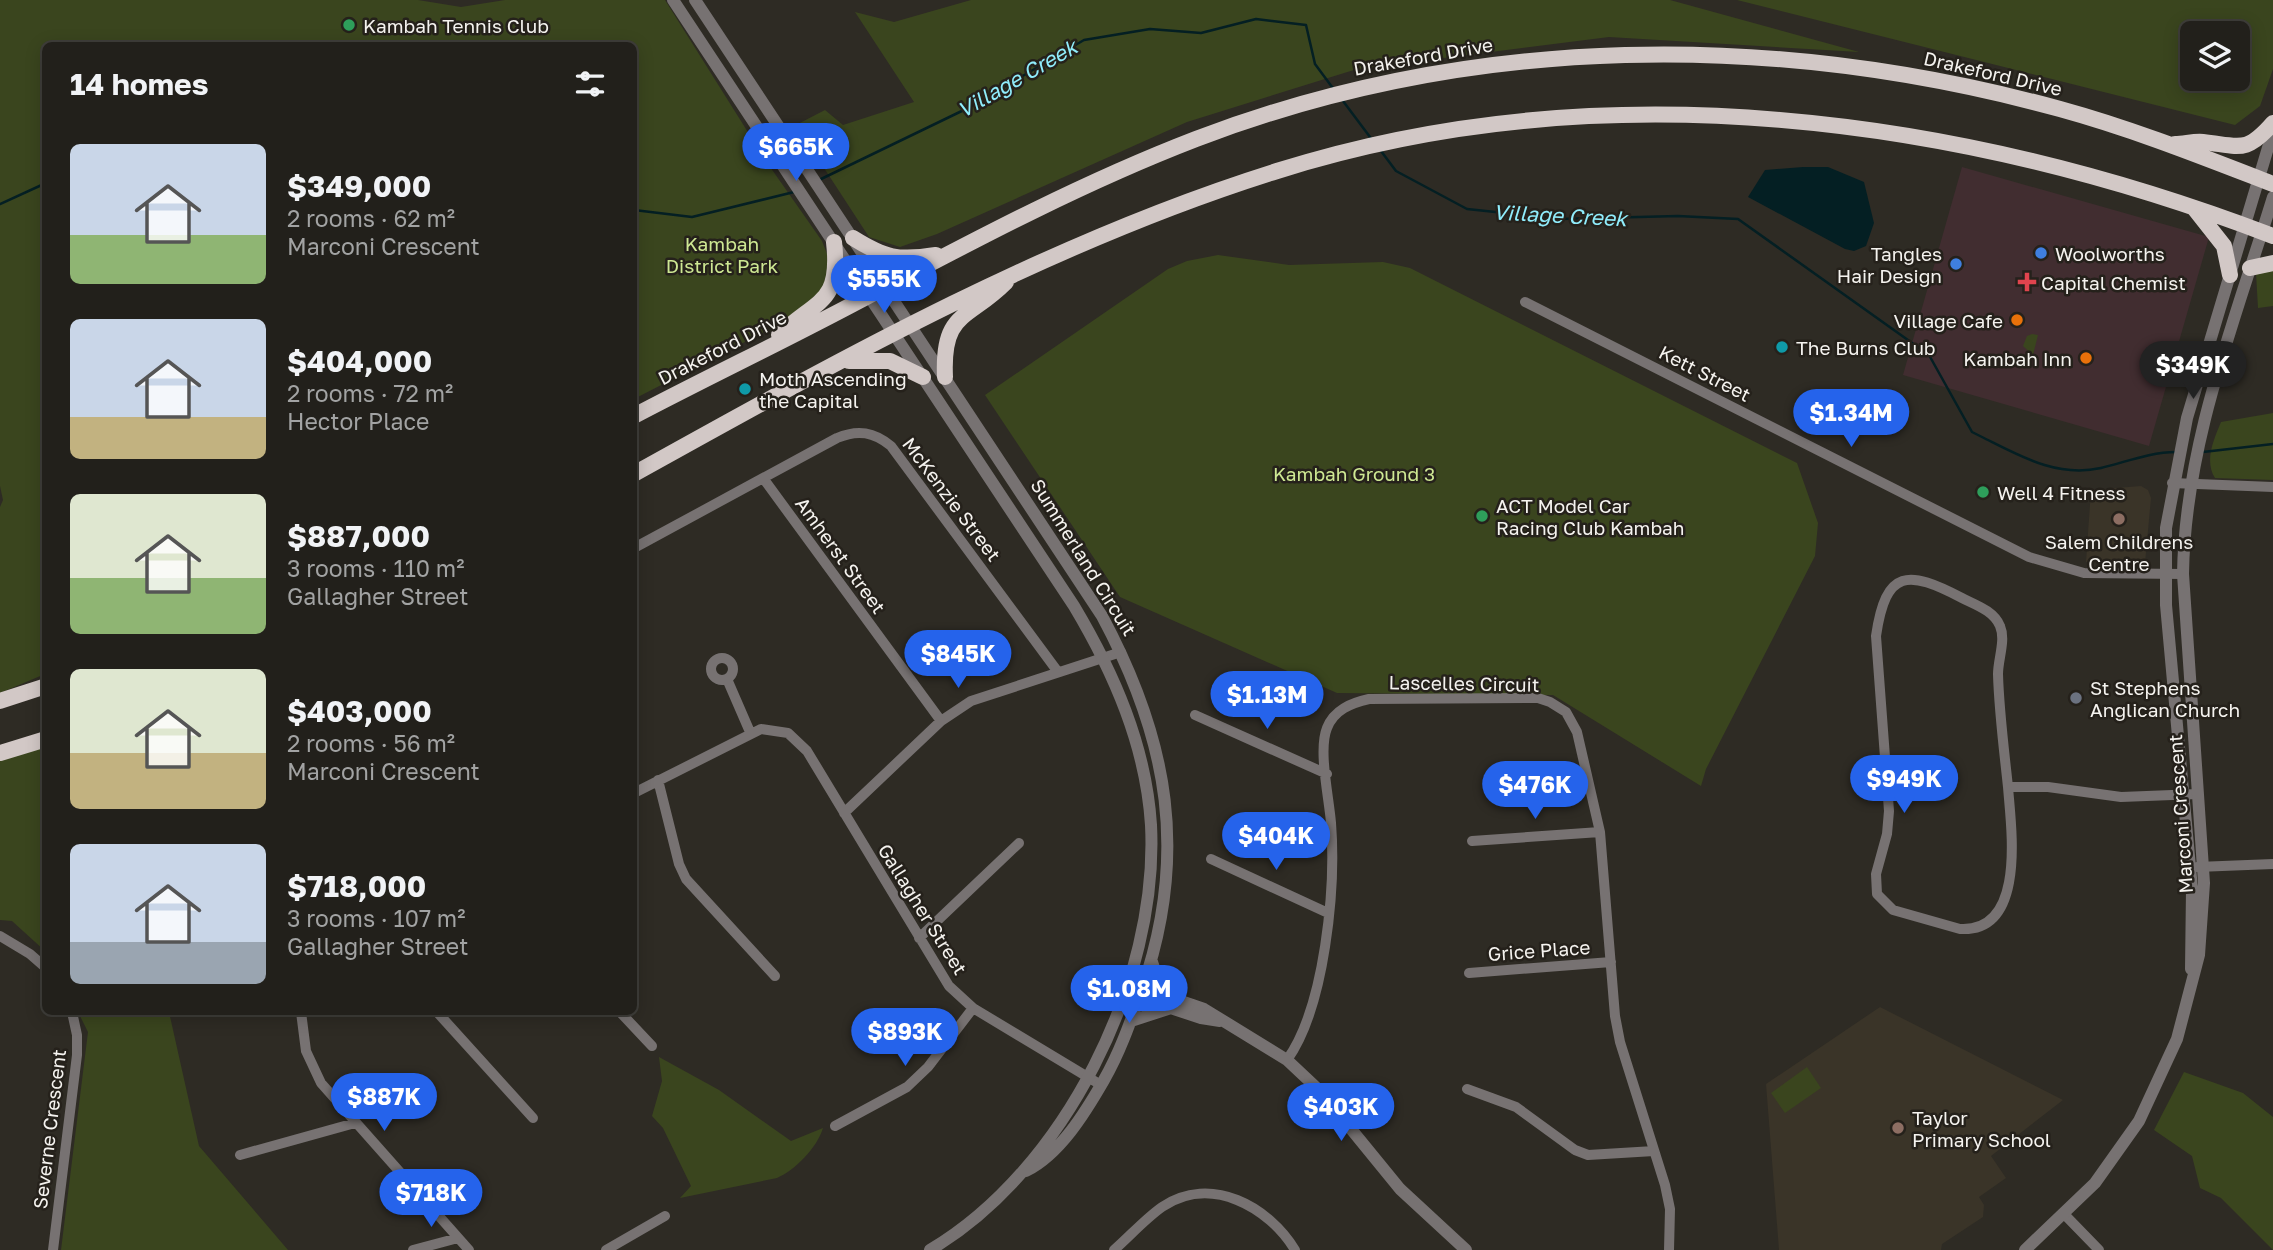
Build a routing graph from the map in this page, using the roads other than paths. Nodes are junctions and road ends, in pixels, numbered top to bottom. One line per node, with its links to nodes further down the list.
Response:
1 (695, 0): 11 (street, Summerland Circuit)
2 (677, 2): 12 (street, Summerland Circuit)
3 (2273, 123): 5 (highway)
4 (2273, 131): 6 (street, Marconi Crescent)
5 (2172, 145): 6 (highway, Drakeford Drive); 13 (highway, Drakeford Drive)
6 (2266, 182): 9 (street, Marconi Crescent)
7 (2273, 197): 10 (street, Marconi Crescent)
8 (2188, 203): 9 (highway); 16 (highway); 17 (highway)
9 (2245, 225): 10 (highway); 17 (street, Marconi Crescent)
10 (2268, 234): 15 (street, Marconi Crescent)
11 (853, 238): 13 (highway); 18 (street, Summerland Circuit)
12 (834, 242): 19 (street, Summerland Circuit); 23 (highway)
13 (949, 253): 18 (highway, Drakeford Drive)
14 (2273, 263): 15 (highway)
15 (2250, 268): 31 (street, Marconi Crescent)
16 (1015, 273): 21 (highway); 26 (highway)
17 (2230, 275): 30 (street, Marconi Crescent)
18 (886, 287): 19 (highway, Drakeford Drive); 21 (street, Summerland Circuit)
19 (869, 296): 22 (street, Summerland Circuit); 23 (highway, Drakeford Drive)
20 (1525, 302): 34 (street, Kett Street)
21 (911, 326): 22 (highway); 26 (street, Summerland Circuit)
22 (895, 334): 24 (highway); 25 (street, Summerland Circuit)
23 (767, 346): 27 (highway, Drakeford Drive)
24 (840, 363): 25 (highway); 28 (highway)
25 (923, 377): 37 (street, Summerland Circuit)
26 (945, 377): 36 (street, Summerland Circuit)
27 (637, 414)
28 (637, 472)
29 (763, 478): 33 (street, McKenzie Street); 38 (street, McKenzie Street); 43 (street, Amherst Street)
30 (2172, 483): 31 (street); 34 (street, Marconi Crescent)
31 (2190, 484): 32 (street); 35 (street, Marconi Crescent)
32 (2273, 486)
33 (637, 546)
34 (2165, 574): 35 (street, Kett Street); 52 (street, Marconi Crescent)
35 (2183, 574): 51 (street, Marconi Crescent)
36 (1121, 652): 37 (street); 63 (street, Summerland Circuit)
37 (1104, 658): 38 (street); 68 (street, Summerland Circuit)
38 (1058, 672): 43 (street)
39 (727, 680): 44 (street)
40 (42, 687): 41 (highway)
41 (0, 701)
42 (1195, 715): 47 (street)
43 (942, 721): 53 (street)
44 (750, 732): 48 (street, Gallagher Street); 53 (street, Gallagher Street)
45 (42, 740): 46 (highway)
46 (0, 753)
47 (1327, 774): 54 (street, Lascelles Circuit); 60 (street, Lascelles Circuit)
48 (658, 780): 50 (street, Gallagher Street); 67 (street)
49 (2008, 787): 49 (street); 52 (street)
50 (637, 791)
51 (2198, 794): 52 (street); 59 (street, Marconi Crescent)
52 (2183, 795): 59 (street, Marconi Crescent)
53 (845, 813): 62 (street, Gallagher Street)
54 (1600, 832): 55 (street); 64 (street, Lascelles Circuit)
55 (1472, 841)
56 (1019, 843): 62 (street)
57 (1211, 859): 60 (street)
58 (2273, 864): 59 (street)
59 (2196, 867): 88 (street, Marconi Crescent)
60 (1328, 913): 78 (street, Lascelles Circuit)
61 (0, 936): 65 (street)
62 (919, 938): 71 (street, Gallagher Street)
63 (1152, 962): 69 (street, Summerland Circuit); 70 (street)
64 (1611, 962): 66 (street, Grice Place); 85 (street, Lascelles Circuit)
65 (42, 964)
66 (1469, 973)
67 (775, 976)
68 (1125, 987): 69 (street); 79 (street, Summerland Circuit)
69 (1141, 993): 70 (street); 76 (street, Summerland Circuit)
70 (1173, 1004): 76 (street); 78 (street)
71 (973, 1008): 79 (street, Gallagher Street); 84 (street)
72 (73, 1015): 91 (street, Severne Crescent)
73 (301, 1015): 83 (street)
74 (440, 1015): 82 (street)
75 (623, 1015): 77 (street)
76 (1131, 1021): 80 (street, Summerland Circuit)
77 (652, 1046)
78 (1287, 1060): 98 (street)
79 (1087, 1077): 80 (street, Gallagher Street); 87 (street, Summerland Circuit)
80 (1101, 1085): 87 (street, Summerland Circuit)
81 (1467, 1089): 85 (street)
82 (533, 1118)
83 (355, 1123): 86 (street); 90 (street)
84 (835, 1126)
85 (1654, 1152): 99 (street, Lascelles Circuit)
86 (240, 1155)
87 (1025, 1171): 95 (street, Summerland Circuit)
88 (2065, 1215): 100 (street, Marconi Crescent); 101 (street)
89 (665, 1216): 94 (street)
90 (458, 1238): 92 (street); 93 (street)
91 (53, 1250)
92 (413, 1250)
93 (469, 1250)
94 (606, 1250)
95 (930, 1250)
96 (1114, 1250): 97 (street)
97 (1295, 1250)
98 (1466, 1250)
99 (1669, 1250)
100 (2025, 1250)
101 (2099, 1250)

